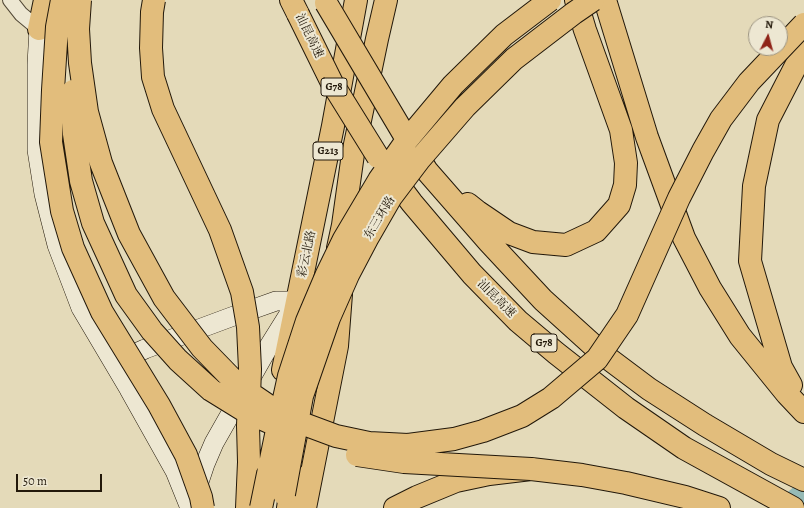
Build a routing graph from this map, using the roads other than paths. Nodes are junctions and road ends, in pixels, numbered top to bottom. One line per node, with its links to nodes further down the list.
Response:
1 (10, 0): 16 (street)
2 (45, 0): 16 (highway)
3 (62, 0): 29 (highway, bridge)
4 (80, 0): 15 (highway, bridge)
5 (92, 0): 26 (highway, bridge)
6 (154, 0): 30 (highway, bridge)
7 (356, 0): 20 (highway, 彩云北路 / G213)
8 (386, 0): 19 (highway, G213)
9 (550, 0): 32 (highway, 东三环路, bridge)
10 (576, 0): 18 (highway)
11 (593, 0): 33 (highway, 东三环路, bridge)
12 (605, 0): 23 (highway)
13 (326, 2): 18 (highway, G78, bridge)
14 (294, 7): 38 (highway, 汕昆高速 / G78, bridge)
15 (804, 24)
16 (39, 29): 21 (street)
17 (804, 50): 22 (highway)
18 (421, 161): 27 (highway, G78)
19 (343, 225): 34 (highway, G213); 35 (highway)
20 (297, 301): 21 (street); 24 (street, G213); 31 (highway, 彩云北路)
21 (113, 363): 25 (street)
22 (804, 406)
23 (804, 412)
24 (214, 443): 25 (street); 28 (street, G213)
25 (163, 450): 28 (street)
26 (530, 469): 36 (highway, bridge); 37 (highway)
27 (804, 480)
28 (191, 508)
29 (203, 508)
30 (247, 508)
31 (254, 508)
32 (261, 508)
33 (282, 508)
34 (288, 508)
35 (305, 508)
36 (395, 508)
37 (719, 508)
38 (793, 508)

